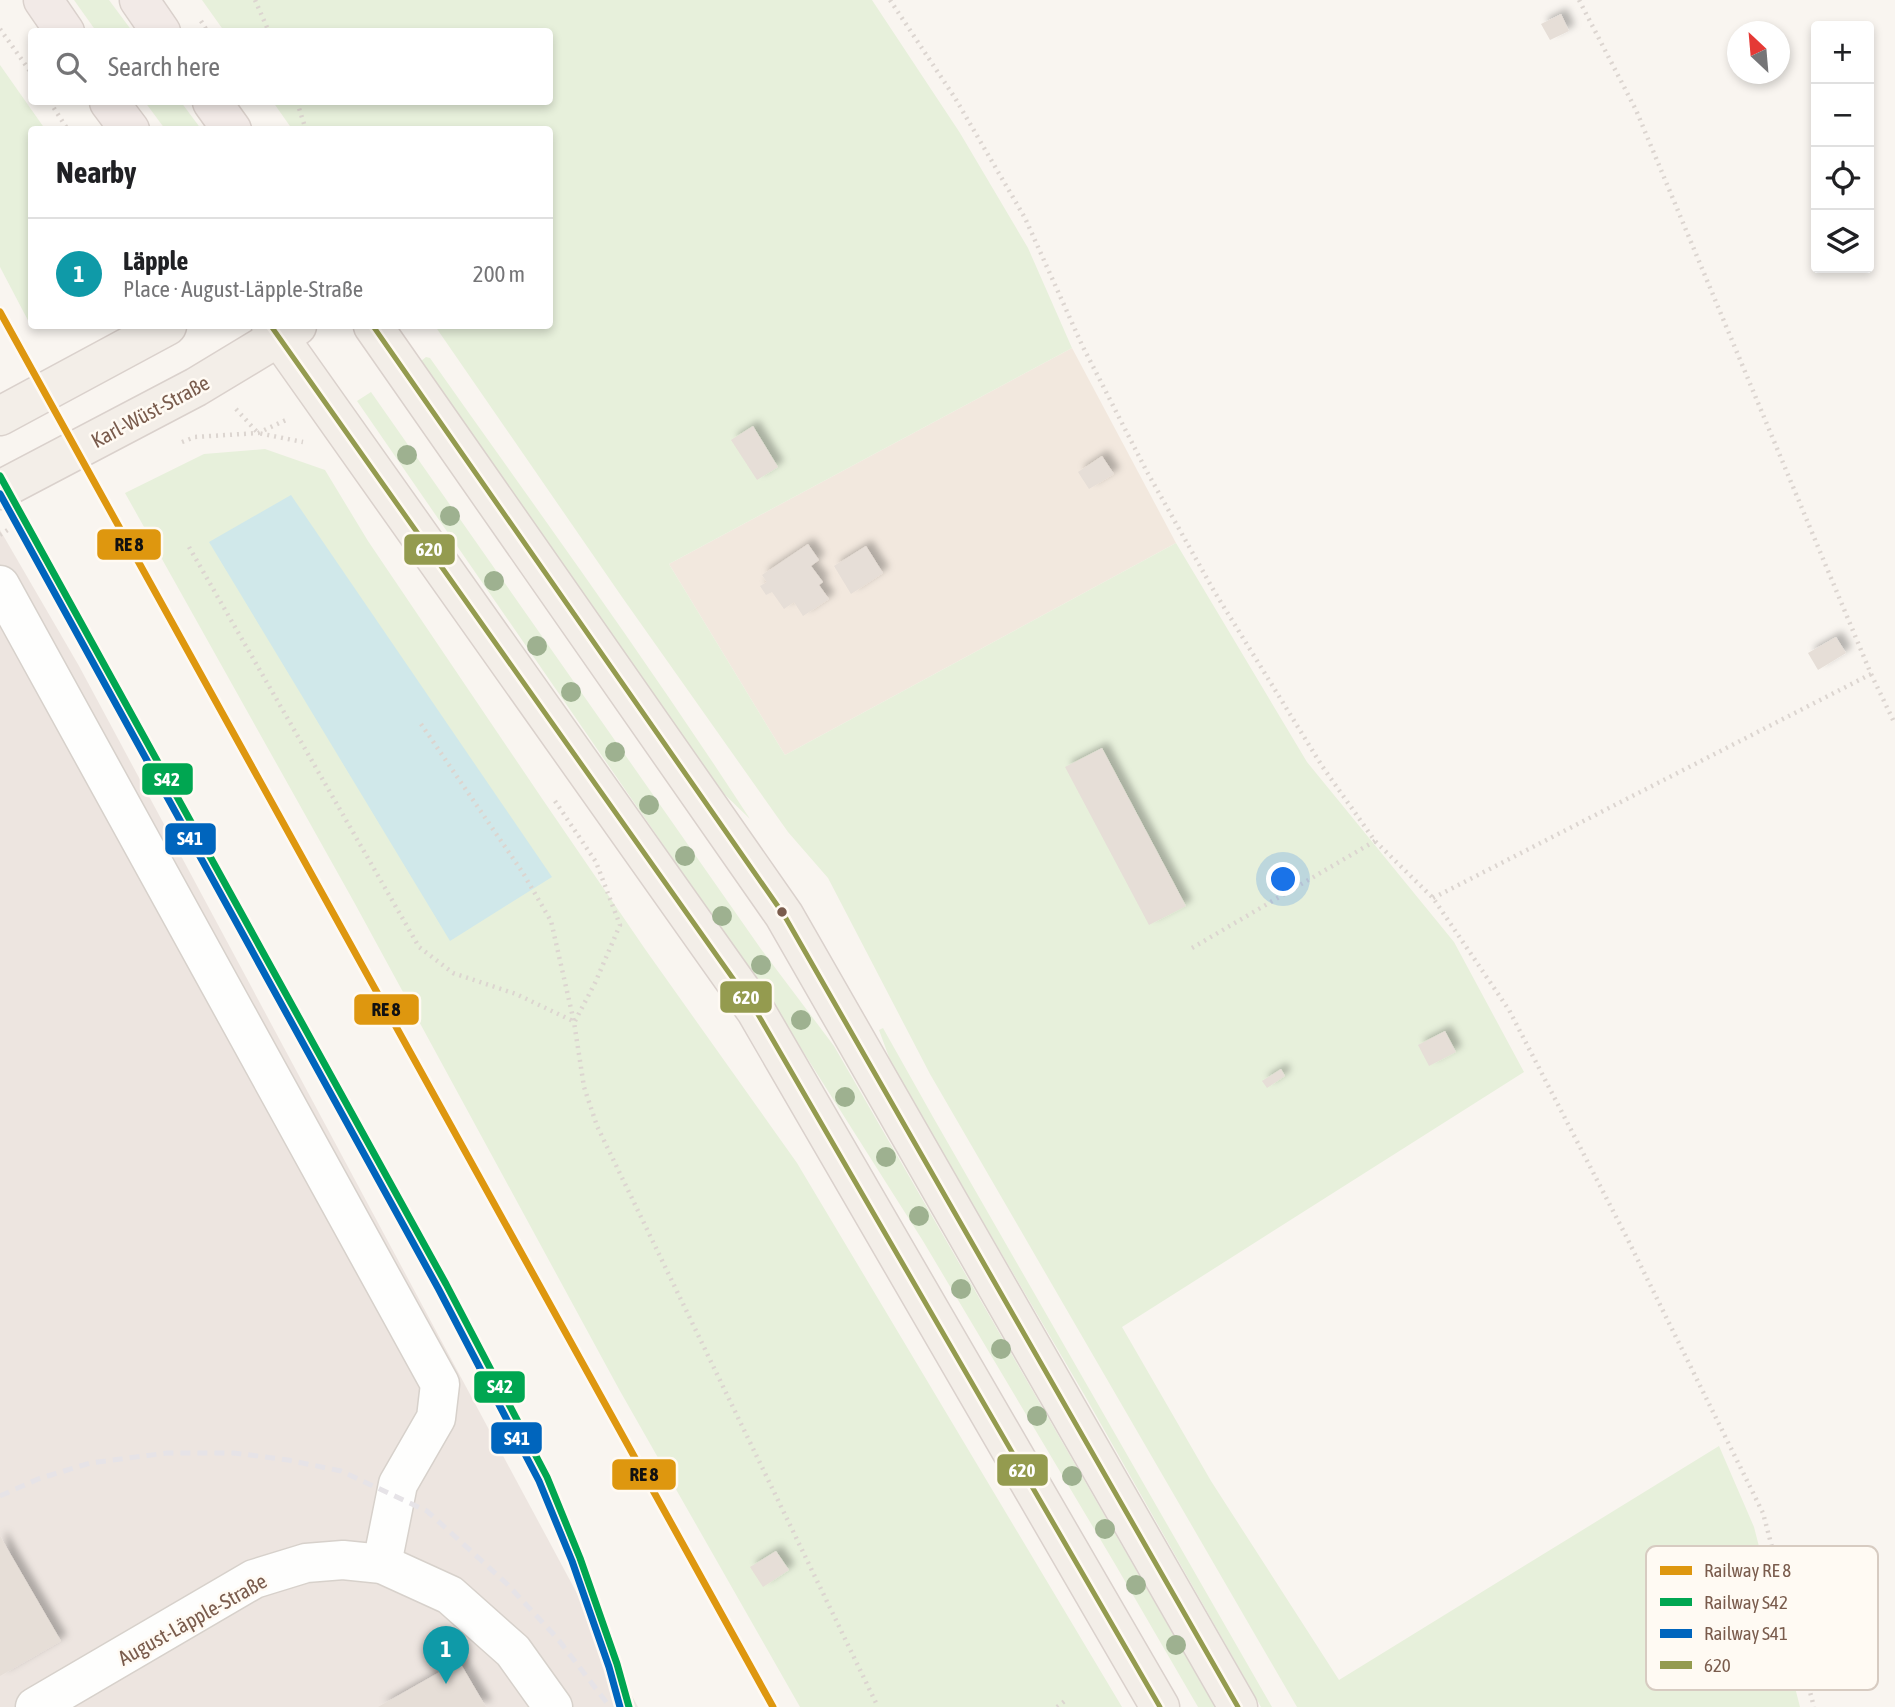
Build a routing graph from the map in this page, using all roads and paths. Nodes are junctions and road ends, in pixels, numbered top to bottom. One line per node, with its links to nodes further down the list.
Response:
1 (43, 0): 6 (highway)
2 (139, 0): 7 (highway)
3 (255, 0): 8 (path)
4 (890, 0): 34 (path)
5 (1579, 0): 30 (path)
6 (62, 28)
7 (158, 28)
8 (267, 28)
9 (0, 29): 10 (path)
10 (28, 68)
11 (52, 105): 14 (path)
12 (214, 105): 15 (highway)
13 (298, 105): 16 (path)
14 (65, 126)
15 (229, 126)
16 (305, 126)
17 (105, 329): 21 (main road)
18 (161, 329): 21 (main road)
19 (282, 329): 22 (main road, Karl-Wüst-Straße); 46 (main road)
20 (375, 329): 47 (main road)
21 (83, 371): 23 (main road)
22 (217, 375): 24 (path); 27 (main road, Karl-Wüst-Straße)
23 (0, 416)
24 (258, 433): 25 (path); 26 (path)
25 (304, 442)
26 (170, 446)
27 (0, 490)
28 (188, 547): 37 (path)
29 (0, 585): 39 (street)
30 (1871, 674): 32 (path); 35 (path)
31 (421, 724): 37 (path)
32 (1895, 724)
33 (552, 796): 37 (path)
34 (1376, 841): 35 (path); 36 (path)
35 (1433, 898): 38 (path)
36 (1192, 948)
37 (574, 1022): 44 (path)
38 (1772, 1546)
39 (382, 1564): 42 (street, August-Läpple-Straße); 43 (street, August-Läpple-Straße)
40 (1810, 1690): 48 (path)
41 (1066, 1700): 45 (path)
42 (36, 1707)
43 (553, 1707)
44 (878, 1707)
45 (1057, 1707)
46 (1160, 1707)
47 (1238, 1707)
48 (1814, 1707)

